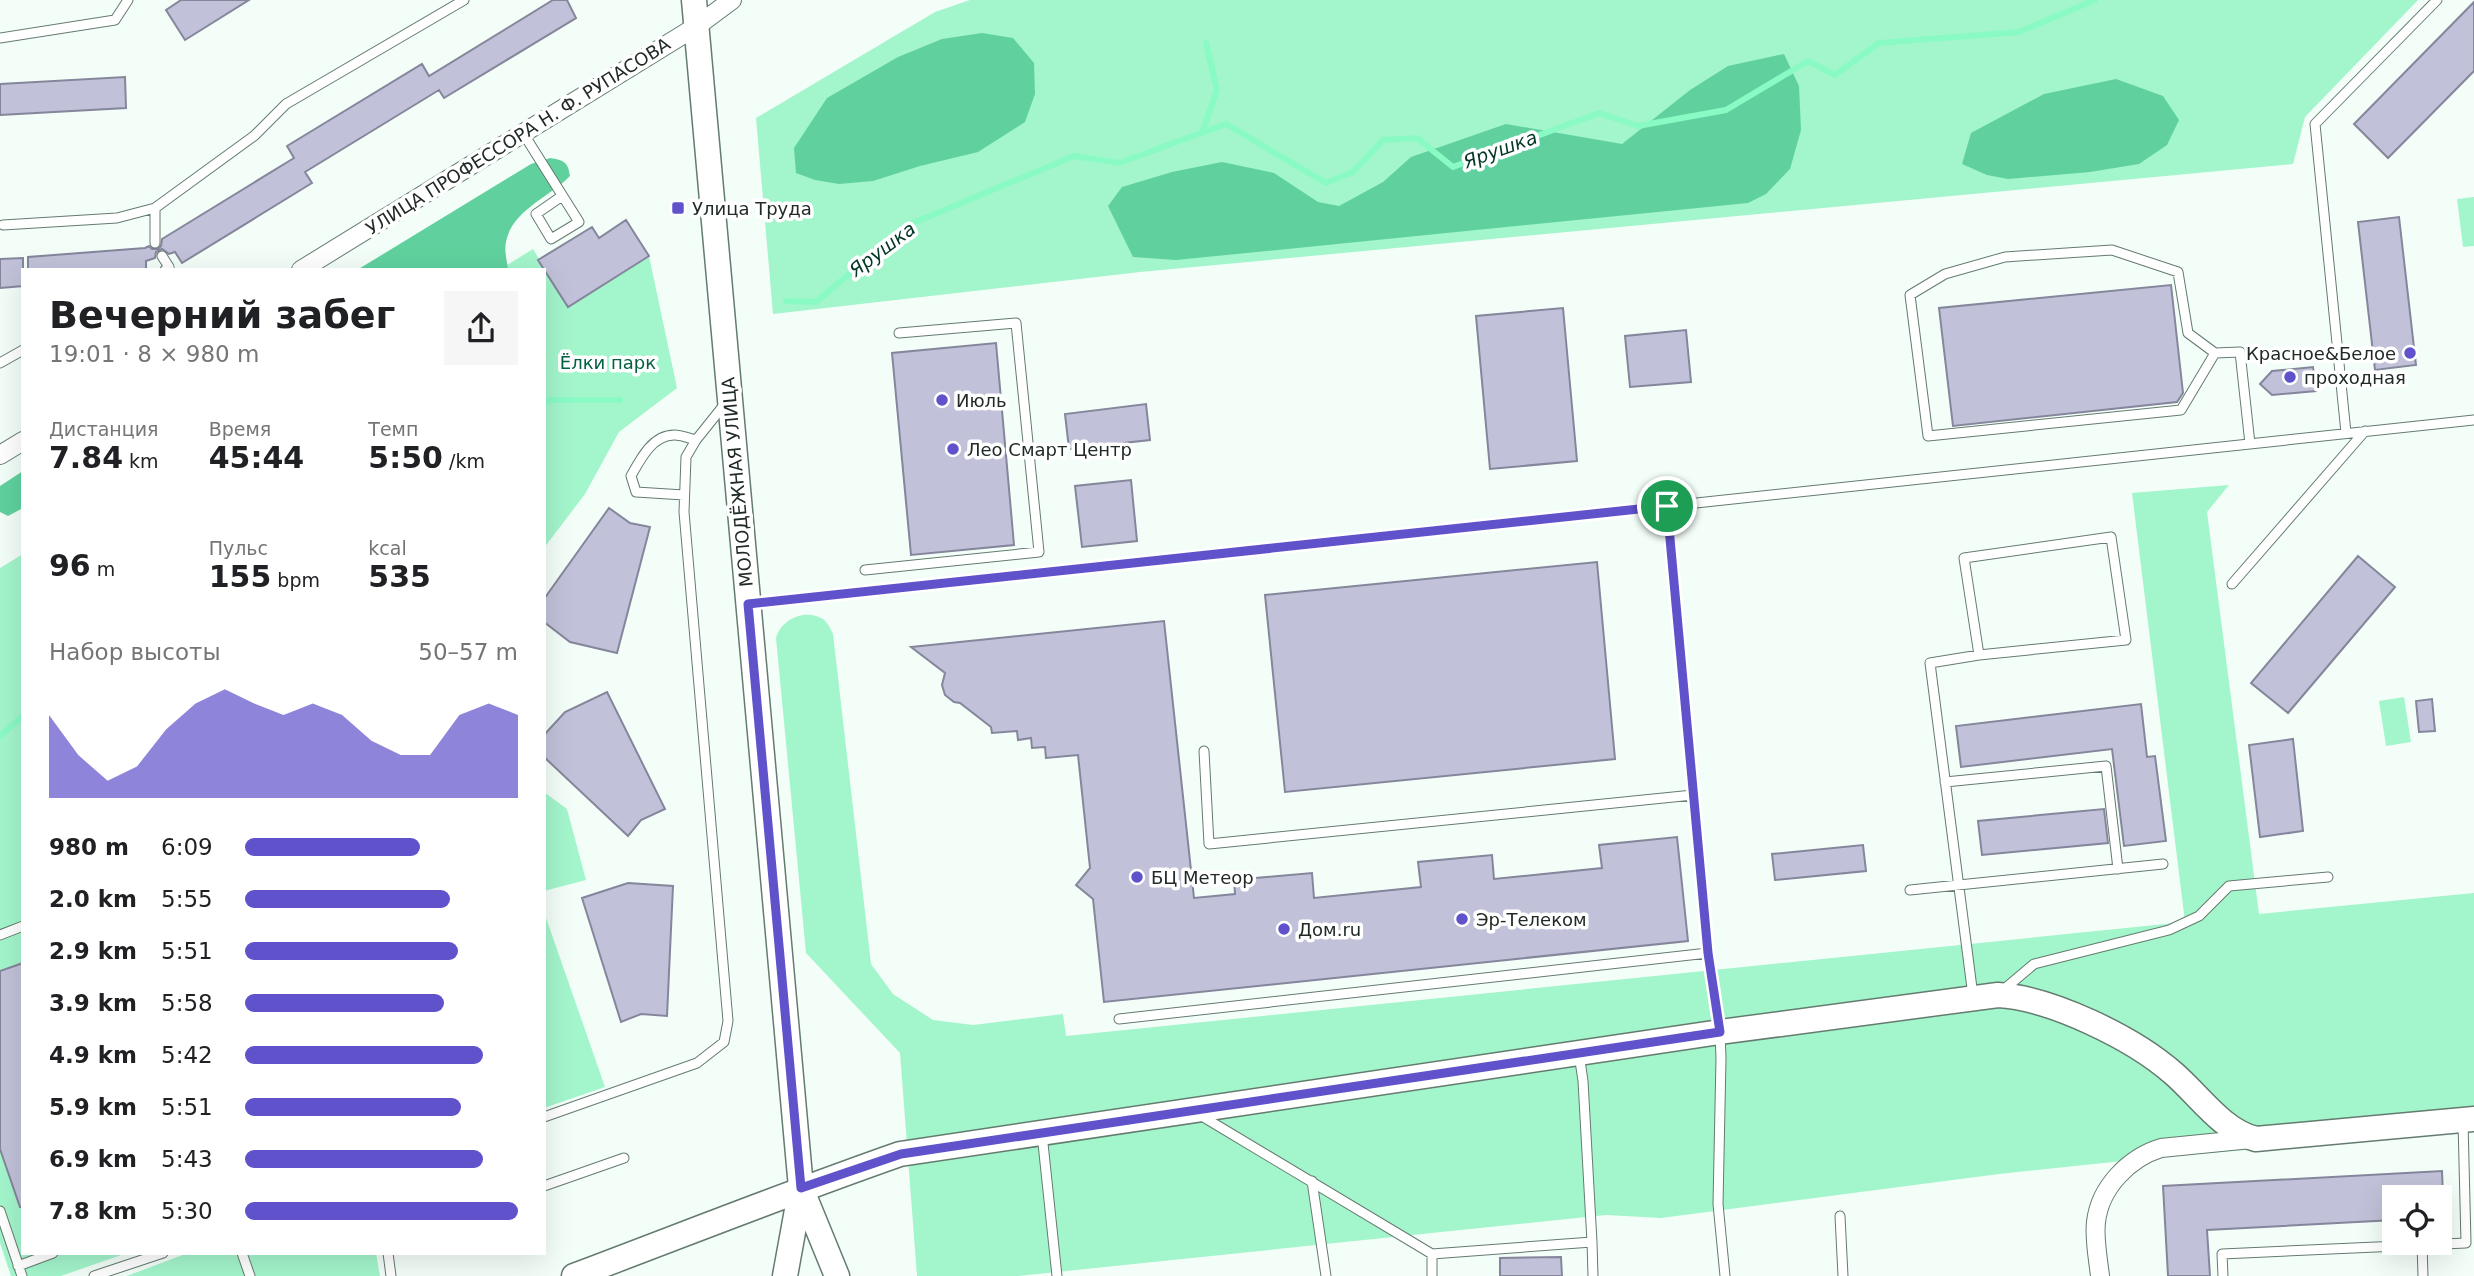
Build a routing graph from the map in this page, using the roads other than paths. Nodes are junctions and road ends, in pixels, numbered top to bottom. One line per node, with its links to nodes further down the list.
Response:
1 (127, 0): 7 (lane)
2 (464, 0): 10 (lane)
3 (694, 0): 6 (street, МОЛОДЁЖНАЯ УЛИЦА)
4 (732, 0): 6 (street, УЛИЦА ПРОФЕССОРА Н. Ф. РУПАСОВА)
5 (2437, 0): 23 (lane)
6 (697, 26): 8 (street, УЛИЦА ПРОФЕССОРА Н. Ф. РУПАСОВА); 20 (street, МОЛОДЁЖНАЯ УЛИЦА)
7 (0, 38)
8 (523, 134): 9 (lane); 15 (street, УЛИЦА ПРОФЕССОРА Н. Ф. РУПАСОВА)
9 (562, 196): 9 (lane)
10 (155, 208): 11 (lane); 12 (lane)
11 (3, 225)
12 (155, 243)
13 (162, 256): 14 (lane)
14 (168, 268)
15 (305, 268)
16 (899, 333): 30 (lane)
17 (21, 351): 19 (lane)
18 (2215, 353): 18 (lane); 26 (lane)
19 (0, 363)
20 (729, 399): 24 (lane); 32 (street, МОЛОДЁЖНАЯ УЛИЦА)
21 (2474, 420): 22 (lane)
22 (2365, 431): 23 (lane); 31 (lane)
23 (2346, 433): 26 (lane)
24 (696, 440): 28 (lane); 28 (lane)
25 (21, 442): 27 (street)
26 (2250, 444): 29 (lane)
27 (0, 455)
28 (684, 495): 51 (lane)
29 (1667, 506): 32 (lane); 36 (lane)
30 (865, 570)
31 (2232, 584)
32 (748, 604): 58 (street, МОЛОДЁЖНАЯ УЛИЦА)
33 (1979, 654): 33 (lane); 35 (lane)
34 (1204, 751): 36 (lane)
35 (1945, 782): 38 (lane); 40 (lane)
36 (1693, 795): 44 (lane)
37 (2164, 864): 38 (lane)
38 (2118, 869): 40 (lane)
39 (2328, 877): 45 (lane)
40 (1959, 885): 41 (lane); 46 (lane)
41 (1910, 890)
42 (21, 927): 43 (lane)
43 (0, 935)
44 (1708, 953): 47 (lane); 48 (lane)
45 (1998, 995): 46 (street); 54 (street)
46 (1973, 998): 48 (street)
47 (1119, 1019)
48 (1720, 1032): 49 (street); 82 (lane)
49 (1579, 1054): 50 (street); 61 (lane)
50 (1192, 1111): 53 (street); 56 (lane)
51 (546, 1116)
52 (2469, 1120): 54 (street); 62 (lane)
53 (1042, 1133): 58 (street); 78 (lane)
54 (2256, 1139): 84 (street)
55 (624, 1158): 57 (lane)
56 (1312, 1181): 64 (lane); 79 (lane)
57 (546, 1185)
58 (801, 1188): 75 (street); 76 (street, МОЛОДЁЖНАЯ УЛИЦА); 77 (street, МОЛОДЁЖНАЯ УЛИЦА)
59 (0, 1211): 70 (lane)
60 (1840, 1216): 83 (lane)
61 (1592, 1242): 64 (lane); 81 (lane)
62 (2452, 1243)
63 (2382, 1245): 85 (lane)
64 (1432, 1254): 80 (lane)
65 (48, 1255): 70 (lane)
66 (157, 1255): 72 (lane)
67 (243, 1255): 73 (lane)
68 (388, 1255): 74 (lane)
69 (2423, 1255): 86 (lane)
70 (18, 1266): 71 (lane)
71 (22, 1276)
72 (94, 1276)
73 (250, 1276)
74 (391, 1276)
75 (574, 1276)
76 (785, 1276)
77 (837, 1276)
78 (1057, 1276)
79 (1325, 1276)
80 (1432, 1276)
81 (1593, 1276)
82 (1725, 1276)
83 (1843, 1276)
84 (2100, 1276)
85 (2223, 1276)
86 (2424, 1276)

